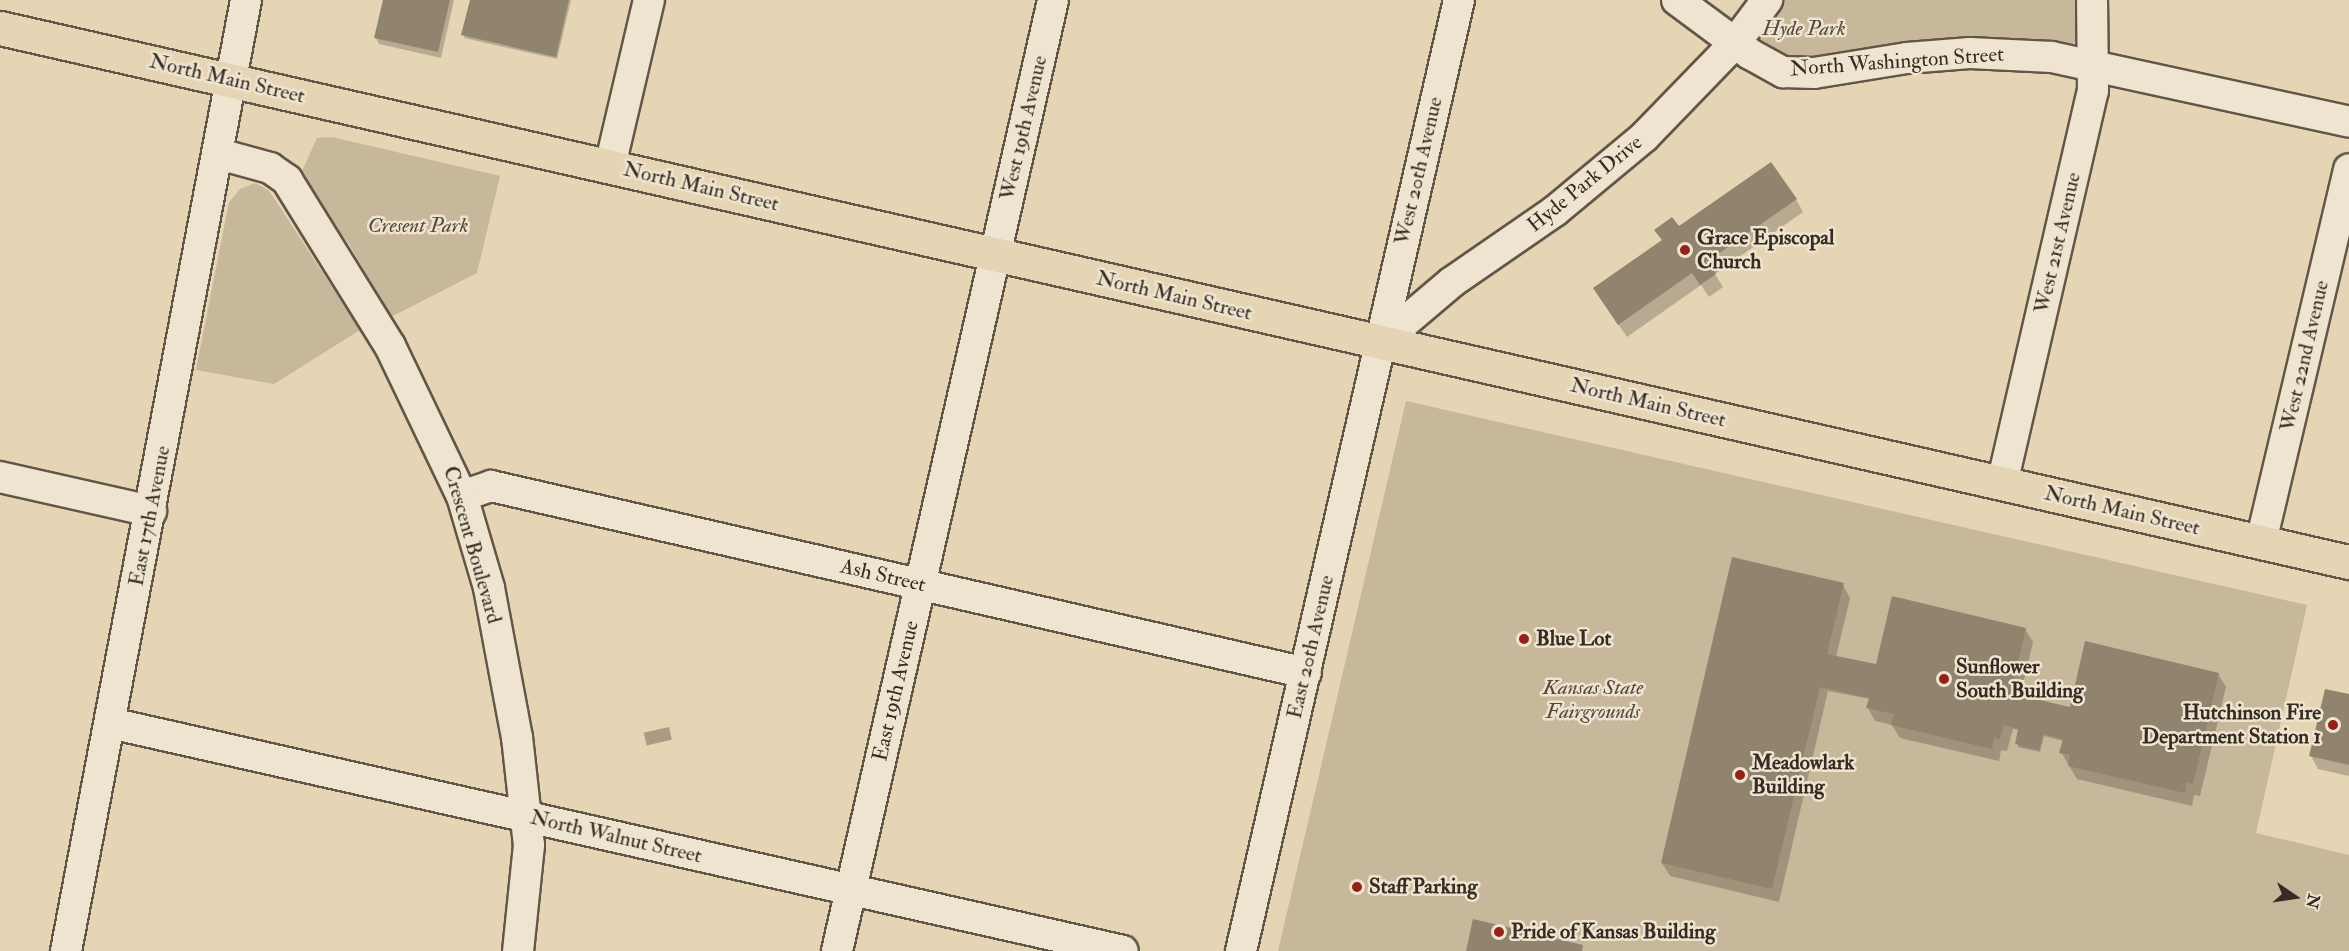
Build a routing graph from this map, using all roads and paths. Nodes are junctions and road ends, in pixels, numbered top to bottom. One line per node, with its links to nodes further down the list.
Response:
1 (246, 0): 11 (street, East 17th Avenue)
2 (649, 0): 14 (street)
3 (1053, 0): 16 (street, West 19th Avenue)
4 (1460, 0): 17 (street, West 20th Avenue)
5 (1677, 0): 9 (street, North Washington Street)
6 (1767, 0): 9 (street, Hyde Park Drive)
7 (2092, 0): 10 (street, West 21st Avenue)
8 (0, 28): 11 (main road, North Main Street)
9 (1735, 43): 10 (street, North Washington Street); 17 (street, Hyde Park Drive)
10 (2095, 65): 12 (street, North Washington Street); 19 (street, West 21st Avenue)
11 (232, 80): 13 (street, East 17th Avenue); 14 (main road, North Main Street)
12 (2349, 122)
13 (219, 154): 20 (street, Crescent Boulevard); 21 (street, East 17th Avenue)
14 (610, 166): 16 (main road, North Main Street)
15 (2349, 169): 22 (street, West 22nd Avenue)
16 (996, 255): 17 (main road, North Main Street); 24 (street, East 19th Avenue)
17 (1380, 343): 19 (main road, North Main Street); 25 (street, East 20th Avenue)
18 (0, 477): 21 (street)
19 (2002, 484): 22 (main road, North Main Street)
20 (462, 496): 24 (street, Ash Street); 27 (street, Crescent Boulevard)
21 (151, 511): 26 (street, East 17th Avenue)
22 (2261, 542): 23 (main road, North Main Street)
23 (2349, 562)
24 (920, 585): 25 (street, Ash Street); 28 (street, East 19th Avenue)
25 (1306, 673): 33 (street, East 20th Avenue)
26 (110, 723): 27 (street, North Walnut Street); 29 (street, East 17th Avenue)
27 (525, 816): 28 (street, North Walnut Street); 30 (street, Crescent Boulevard)
28 (851, 890): 31 (street, East 19th Avenue); 32 (street, North Walnut Street)
29 (66, 951)
30 (518, 951)
31 (837, 951)
32 (1123, 951)
33 (1242, 951)

